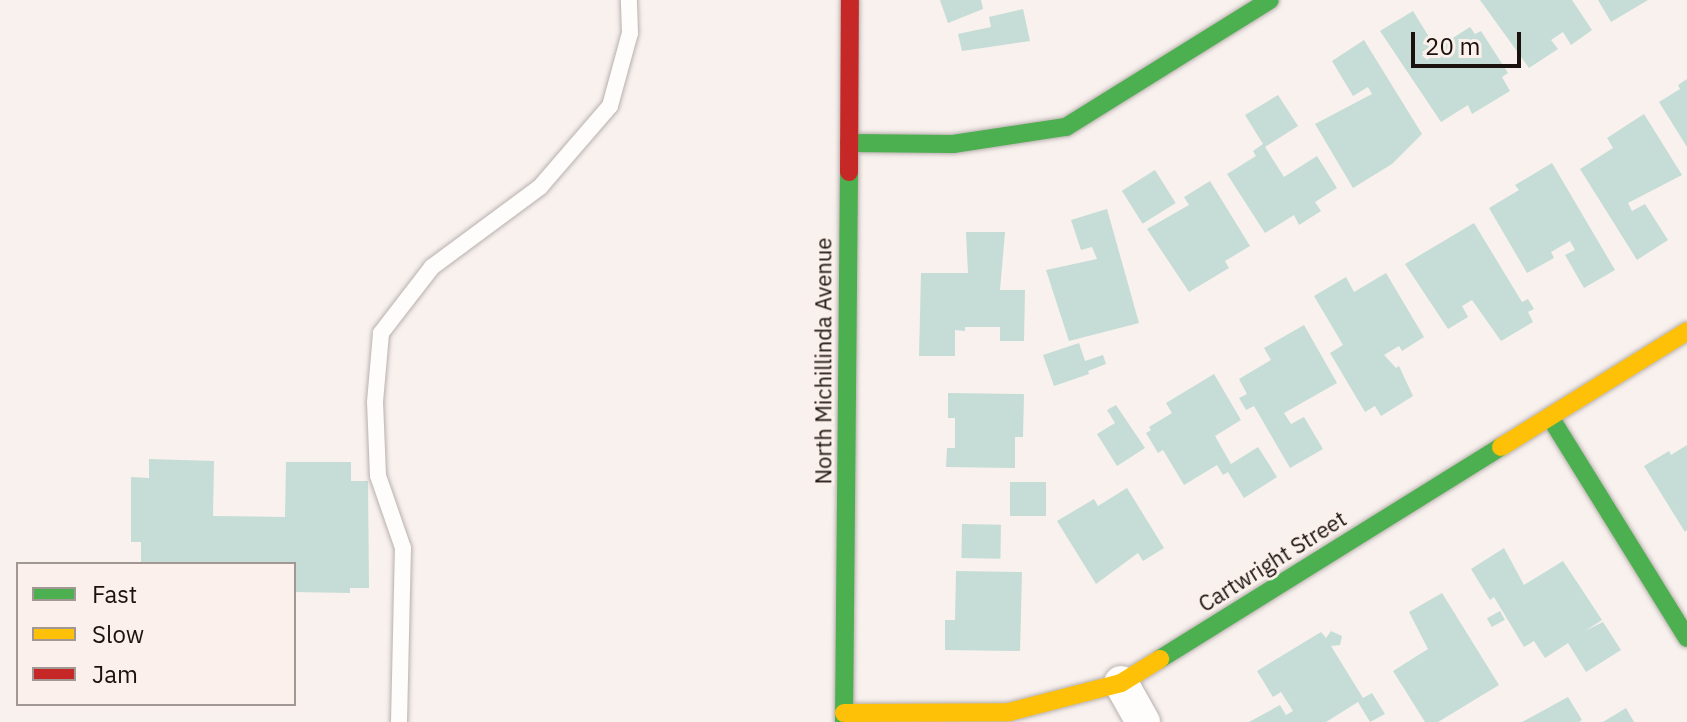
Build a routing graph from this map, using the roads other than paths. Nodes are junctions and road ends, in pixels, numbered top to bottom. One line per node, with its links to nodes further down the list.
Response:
1 (629, 0): 10 (lane)
2 (850, 0): 4 (street, North Michillinda Avenue)
3 (1270, 0): 4 (street)
4 (849, 143): 9 (street, North Michillinda Avenue)
5 (1687, 331): 6 (street, Cartwright Street)
6 (1550, 417): 7 (street); 8 (street, Cartwright Street)
7 (1687, 638)
8 (1121, 683): 9 (street, Cartwright Street); 11 (street)
9 (844, 718)
10 (399, 722)
11 (1143, 722)

